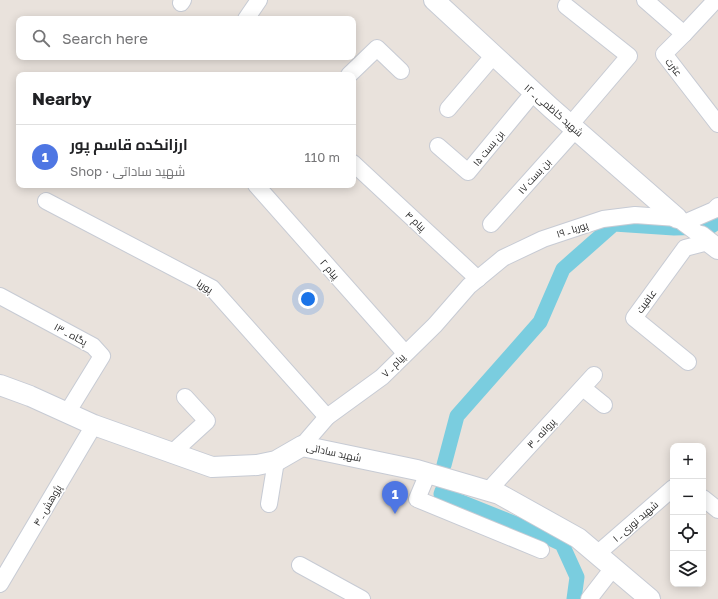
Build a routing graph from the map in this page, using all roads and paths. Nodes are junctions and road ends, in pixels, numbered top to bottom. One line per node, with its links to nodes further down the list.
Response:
1 (259, 0): 6 (street)
2 (645, 0): 7 (street)
3 (444, 3): 8 (street, شهید کاظمی ـ ۱۲)
4 (713, 3): 7 (street)
5 (566, 6): 14 (street, بن بست ۱۷)
6 (248, 16)
7 (684, 34): 13 (street, عترت)
8 (494, 55): 11 (street, شهید کاظمی ـ ۱۲); 12 (street)
9 (401, 71): 10 (street)
10 (352, 72)
11 (534, 92): 14 (street, شهید کاظمی ـ ۱۲); 15 (street, بن بست ۱۵)
12 (448, 109)
13 (718, 124)
14 (574, 127): 20 (street, شهید کاظمی ـ ۱۲); 21 (street, بن بست ۱۷)
15 (438, 146)
16 (356, 166): 23 (street, پیام ۴)
17 (259, 188): 25 (street, پیام ۲)
18 (46, 201): 33 (street, پوریا)
19 (718, 206): 20 (street)
20 (680, 221): 22 (street); 23 (street, پوریا ـ ۱۹)
21 (491, 224)
22 (709, 242): 26 (street, عافیت)
23 (478, 279): 25 (street, پیام ـ ۷)
24 (0, 296): 32 (street, پگاه ـ ۱۳)
25 (405, 353): 33 (street, پیام ـ ۷)
26 (688, 362)
27 (594, 375): 29 (street, پروانه ـ ۳)
28 (0, 385): 32 (street, شهید ساداتی)
29 (582, 388): 31 (street); 39 (street, پروانه ـ ۳)
30 (185, 397): 36 (street)
31 (604, 405)
32 (67, 413): 34 (street, شهید ساداتی)
33 (327, 417): 35 (street, پیام ـ ۷)
34 (94, 425): 36 (street, شهید ساداتی); 48 (street, پژوهش ـ ۴)
35 (302, 446): 37 (street, شهید ساداتی); 38 (street, شهید ساداتی)
36 (172, 453): 37 (street, شهید ساداتی)
37 (276, 461): 42 (street)
38 (428, 473): 39 (street, شهید ساداتی); 44 (street)
39 (488, 491): 45 (street, شهید ساداتی)
40 (670, 491): 45 (street, شهید نوری ـ ۱)
41 (706, 500): 43 (street)
42 (269, 504)
43 (718, 510)
44 (541, 550)
45 (597, 554): 47 (street, شهید ساداتی)
46 (300, 565): 49 (street)
47 (614, 568): 50 (street); 51 (street, شهید ساداتی)
48 (0, 584)
49 (362, 599)
50 (589, 599)
51 (650, 599)

